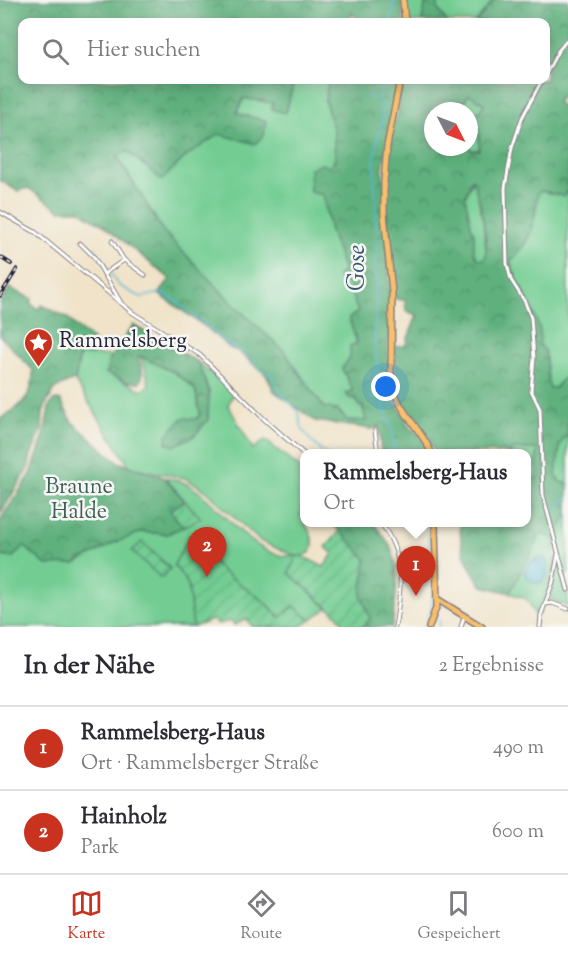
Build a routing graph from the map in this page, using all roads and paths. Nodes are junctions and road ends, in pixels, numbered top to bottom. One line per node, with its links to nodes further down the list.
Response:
1 (404, 0): 2 (main road)
2 (405, 18)
3 (568, 39): 4 (street)
4 (550, 66)
5 (399, 84): 16 (main road)
6 (540, 84): 20 (street)
7 (0, 212): 13 (street)
8 (112, 241): 10 (street)
9 (80, 243): 11 (street)
10 (124, 260): 11 (street); 12 (street)
11 (104, 274): 13 (street)
12 (145, 274)
13 (120, 303): 17 (street)
14 (375, 430): 15 (street)
15 (377, 449)
16 (430, 449)
17 (300, 451)
18 (383, 527): 29 (street)
19 (435, 527): 23 (main road)
20 (558, 550): 21 (street); 24 (street)
21 (567, 580): 22 (street)
22 (568, 590)
23 (437, 600): 25 (main road); 27 (main road)
24 (546, 604): 26 (street); 33 (street)
25 (447, 606): 27 (main road); 28 (main road)
26 (568, 609)
27 (435, 613): 30 (main road)
28 (464, 617): 31 (street); 32 (main road)
29 (395, 627)
30 (429, 627)
31 (461, 627)
32 (482, 627)
33 (540, 627)

